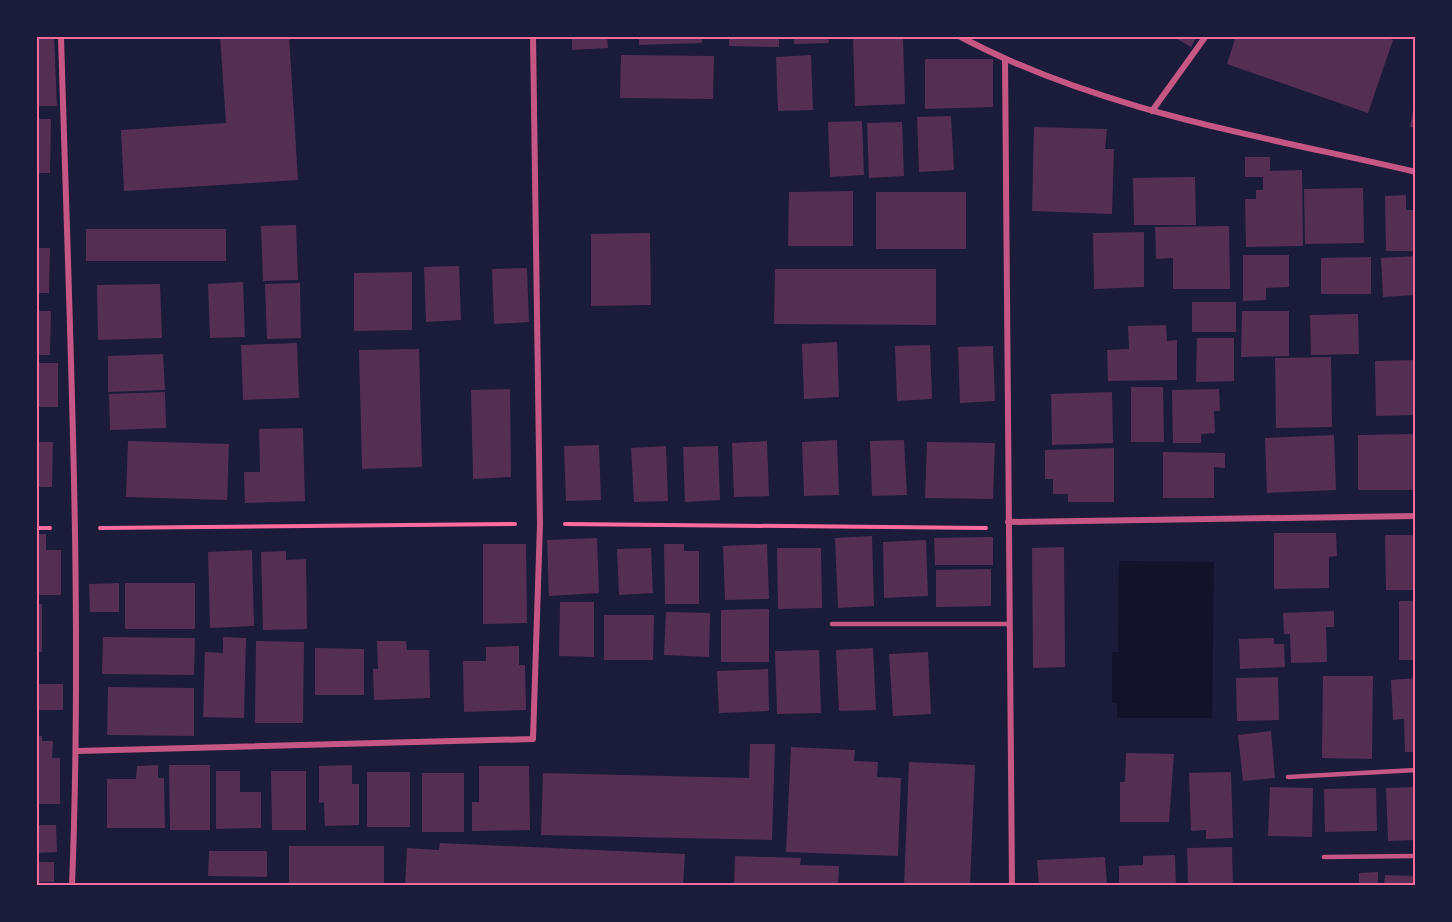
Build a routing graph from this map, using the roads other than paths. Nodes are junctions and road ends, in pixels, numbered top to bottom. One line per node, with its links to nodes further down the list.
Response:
1 (61, 36): 12 (street)
2 (533, 36): 12 (street)
3 (959, 36): 5 (street)
4 (1206, 36): 6 (street)
5 (1005, 60): 6 (street); 9 (street)
6 (1152, 111): 7 (street)
7 (1416, 172)
8 (1416, 516): 9 (street)
9 (1008, 522): 11 (street)
10 (832, 624): 11 (lane)
11 (1008, 624): 18 (street)
12 (78, 751): 17 (street)
13 (1416, 770): 14 (lane)
14 (1288, 777)
15 (1416, 856): 16 (lane)
16 (1324, 857)
17 (72, 886)
18 (1012, 886)

